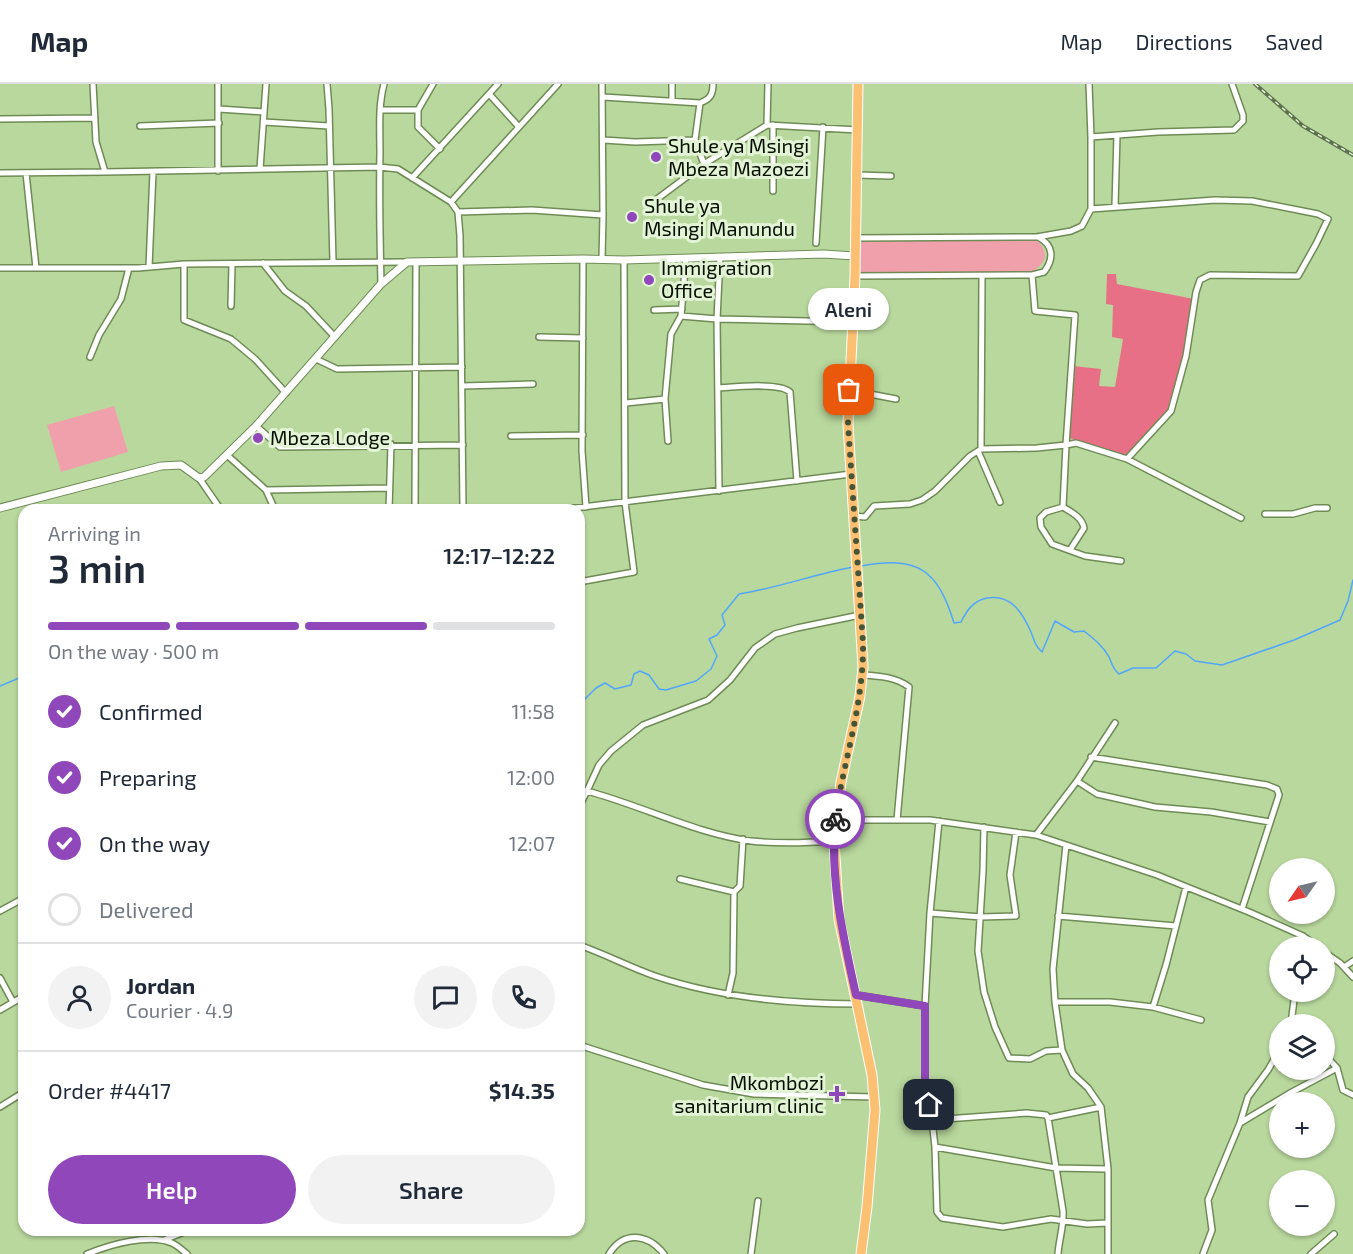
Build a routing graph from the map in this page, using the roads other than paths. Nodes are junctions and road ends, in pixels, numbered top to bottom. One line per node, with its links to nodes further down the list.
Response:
1 (93, 84): 24 (street)
2 (218, 84): 20 (street)
3 (266, 84): 23 (street)
4 (327, 84): 30 (street)
5 (384, 84): 21 (street)
6 (433, 84): 22 (street)
7 (498, 84): 16 (street)
8 (558, 84): 31 (street)
9 (602, 84): 17 (street)
10 (672, 84): 18 (street)
11 (713, 84): 19 (street)
12 (768, 84): 28 (street)
13 (858, 84): 33 (highway)
14 (1089, 84): 35 (street)
15 (1232, 84): 34 (street)
16 (490, 95): 31 (street); 38 (street)
17 (603, 97): 18 (street); 36 (street)
18 (672, 100): 19 (street)
19 (700, 103): 37 (street)
20 (219, 109): 23 (street); 27 (street)
21 (380, 110): 22 (street); 40 (street)
22 (418, 110): 38 (street)
23 (264, 112): 26 (street)
24 (95, 118): 25 (street); 44 (street)
25 (0, 119)
26 (264, 122): 30 (street); 42 (street)
27 (219, 123): 29 (street); 43 (street)
28 (770, 125): 32 (street); 39 (street); 51 (street)
29 (140, 126)
30 (329, 126): 41 (street)
31 (519, 127): 53 (street)
32 (823, 127): 33 (street); 60 (street)
33 (858, 130): 48 (highway)
34 (1117, 135): 35 (street); 54 (street)
35 (1091, 137): 55 (street)
36 (603, 140): 37 (street); 57 (street)
37 (696, 140): 39 (street)
38 (440, 149): 50 (street)
39 (704, 164): 52 (street)
40 (379, 167): 41 (street); 50 (street); 69 (street)
41 (330, 168): 42 (street); 68 (street)
42 (260, 169): 43 (street)
43 (218, 171): 45 (street)
44 (105, 172): 45 (street); 47 (street)
45 (153, 172): 75 (street)
46 (0, 173): 47 (street)
47 (26, 173): 77 (street)
48 (857, 175): 49 (street); 59 (highway)
49 (891, 176)
50 (412, 178): 53 (street)
51 (773, 191)
52 (657, 199)
53 (451, 202): 56 (street)
54 (1115, 206): 55 (street); 114 (street)
55 (1091, 209): 58 (street)
56 (458, 212): 57 (street); 67 (street)
57 (603, 214): 65 (street)
58 (1036, 237): 59 (street); 79 (street)
59 (854, 238): 61 (highway)
60 (816, 243)
61 (854, 256): 62 (street); 80 (highway)
62 (720, 257): 63 (street); 87 (street)
63 (686, 258): 66 (street); 84 (street)
64 (583, 259): 65 (street); 67 (street); 91 (street)
65 (602, 259): 66 (street)
66 (624, 260): 103 (street)
67 (460, 261): 71 (street); 94 (street)
68 (333, 262): 69 (street); 72 (street)
69 (381, 262): 70 (street); 82 (street)
70 (407, 262): 71 (street); 82 (street)
71 (416, 262): 95 (street)
72 (263, 263): 74 (street); 89 (street)
73 (184, 264): 74 (street); 75 (street); 100 (street)
74 (232, 264): 83 (street)
75 (149, 267): 78 (street)
76 (0, 268): 77 (street)
77 (36, 268): 78 (street)
78 (129, 268): 92 (street)
79 (1032, 275): 81 (street); 111 (street)
80 (855, 276): 81 (street); 88 (highway)
81 (982, 277): 112 (street)
82 (381, 284): 89 (street)
83 (231, 306)
84 (682, 309): 85 (street); 86 (street)
85 (654, 310)
86 (681, 316): 87 (street); 101 (street)
87 (717, 319): 88 (street); 98 (street)
88 (852, 322): 99 (highway)
89 (335, 337): 93 (street)
90 (539, 337): 91 (street)
91 (583, 338): 105 (street)
92 (90, 357)
93 (316, 359): 95 (street); 100 (street)
94 (462, 366): 95 (street); 97 (street)
95 (415, 367): 109 (street)
96 (533, 384): 97 (street)
97 (462, 386): 110 (street)
98 (718, 388): 117 (street); 120 (street)
99 (849, 390): 102 (street); 115 (highway)
100 (286, 393): 104 (street)
101 (665, 399): 103 (street); 107 (street)
102 (896, 399)
103 (626, 403): 121 (street)
104 (256, 426): 108 (street); 113 (street)
105 (582, 435): 106 (street); 128 (street)
106 (511, 436)
107 (668, 441)
108 (391, 444): 109 (street); 118 (street)
109 (414, 444): 110 (street); 126 (street)
110 (463, 444): 127 (street)
111 (1066, 445): 112 (street); 114 (street); 129 (street)
112 (980, 450): 122 (street); 133 (street)
113 (227, 455): 116 (street); 119 (street)
114 (1127, 459): 134 (street)
115 (851, 474): 117 (street); 133 (highway)
116 (199, 478): 123 (street); 131 (street)
117 (797, 481): 120 (street)
118 (389, 488): 119 (street); 125 (street)
119 (266, 490): 124 (street)
120 (719, 491): 121 (street)
121 (626, 502): 128 (street); 137 (street)
122 (1000, 502)
123 (217, 504)
124 (272, 504)
125 (389, 504)
126 (415, 504)
127 (463, 504)
128 (586, 507)
129 (1063, 507): 135 (street); 135 (street)
130 (1327, 507): 132 (street)
131 (0, 508)
132 (1265, 514)
133 (854, 516): 138 (highway)
134 (1241, 518)
135 (1070, 550): 136 (street)
136 (1122, 561)
137 (585, 581)
138 (860, 615): 139 (highway); 143 (street)
139 (863, 675): 145 (highway); 146 (street)
140 (1115, 723): 141 (street)
141 (1091, 757): 142 (street); 148 (street)
142 (1077, 781): 148 (street); 151 (street)
143 (587, 791): 144 (street); 152 (street)
144 (585, 795)
145 (835, 820): 146 (street); 153 (highway)
146 (897, 820): 147 (street)
147 (939, 821): 149 (street); 161 (street)
148 (1270, 822): 159 (street)
149 (984, 827): 150 (street); 163 (street)
150 (1016, 832): 151 (street); 163 (street)
151 (1036, 835): 154 (street)
152 (743, 839): 153 (street); 157 (street)
153 (834, 842): 174 (highway)
154 (1066, 845): 156 (street); 162 (street)
155 (680, 879): 157 (street)
156 (1186, 887): 159 (street); 164 (street)
157 (735, 891): 172 (street)
158 (18, 901): 160 (street)
159 (1242, 909): 165 (street)
160 (0, 910)
161 (930, 913): 163 (street); 177 (street)
162 (1058, 916): 164 (street); 176 (street)
163 (981, 917): 182 (street)
164 (1176, 926): 178 (street)
165 (1303, 936)
166 (585, 947): 172 (street)
167 (1335, 960): 169 (street)
168 (1353, 961): 169 (street)
169 (1344, 967): 170 (street)
170 (1353, 976)
171 (0, 978): 175 (street)
172 (728, 995): 174 (street)
173 (18, 999): 175 (street)
174 (857, 999): 177 (street); 187 (highway)
175 (13, 1002): 179 (street)
176 (1055, 1002): 178 (street); 182 (street)
177 (925, 1006): 191 (street)
178 (1154, 1006): 180 (street)
179 (0, 1010)
180 (1201, 1020)
181 (585, 1047): 187 (street)
182 (1062, 1050): 189 (street)
183 (1269, 1068): 192 (street)
184 (1337, 1068): 185 (street); 192 (street)
185 (1353, 1095)
186 (18, 1096): 188 (street)
187 (874, 1097): 207 (highway)
188 (0, 1107)
189 (1101, 1107): 190 (street); 195 (street)
190 (1048, 1118): 191 (street); 194 (street)
191 (932, 1120): 193 (street)
192 (1240, 1123): 210 (street)
193 (935, 1147): 194 (street); 197 (street)
194 (1056, 1168): 195 (street); 197 (street)
195 (1108, 1169): 198 (street)
196 (758, 1201): 206 (street)
197 (1064, 1220): 198 (street); 208 (street)
198 (1107, 1223): 209 (street)
199 (173, 1236): 201 (street)
200 (1332, 1236): 211 (street)
201 (163, 1240): 202 (street); 203 (street)
202 (87, 1254)
203 (187, 1254)
204 (609, 1254): 205 (street)
205 (664, 1254)
206 (751, 1254)
207 (861, 1254)
208 (1058, 1254)
209 (1108, 1254)
210 (1203, 1254)
211 (1311, 1254)

